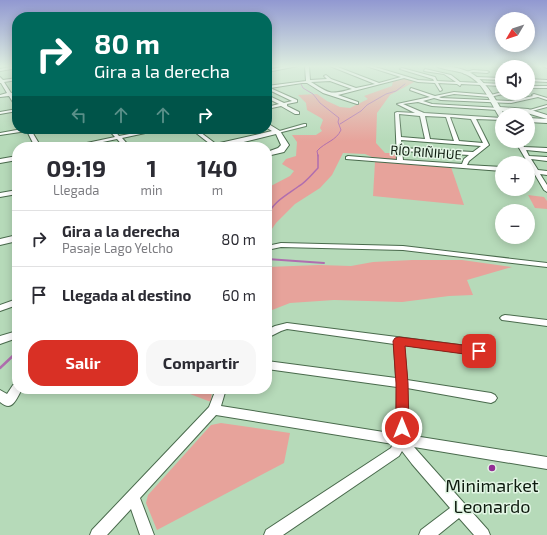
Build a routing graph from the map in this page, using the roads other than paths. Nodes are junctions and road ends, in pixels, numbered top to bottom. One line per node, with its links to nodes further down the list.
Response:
1 (8, 91): 10 (street)
2 (273, 91): 25 (street)
3 (323, 91): 12 (street)
4 (353, 91): 12 (street)
5 (411, 91): 22 (street)
6 (416, 91): 19 (street)
7 (443, 91): 11 (street)
8 (487, 91): 16 (street)
9 (463, 93): 11 (street); 16 (street)
10 (10, 94): 15 (street); 18 (street)
11 (451, 94): 19 (street)
12 (334, 95): 24 (street)
13 (495, 95): 16 (street)
14 (535, 95): 17 (street)
15 (0, 96)
16 (490, 96): 23 (street)
17 (539, 96): 21 (street); 23 (street)
18 (12, 97)
19 (435, 97): 22 (street); 23 (street)
20 (272, 99): 25 (street)
21 (547, 99)
22 (417, 100): 29 (street); 35 (street)
23 (494, 102): 28 (street)
24 (357, 103)
25 (283, 105): 26 (street); 33 (street)
26 (272, 107)
27 (546, 107): 30 (street)
28 (497, 108)
29 (495, 109)
30 (535, 109)
31 (12, 111): 32 (street)
32 (0, 113)
33 (297, 113)
34 (535, 113): 38 (street)
35 (422, 114): 36 (street); 53 (street); 54 (street)
36 (447, 115): 37 (street); 59 (street)
37 (473, 117): 39 (street); 60 (street)
38 (547, 117)
39 (495, 118)
40 (535, 120): 41 (street)
41 (547, 121)
42 (304, 125): 45 (street)
43 (272, 129): 45 (street)
44 (12, 132): 47 (street)
45 (278, 132): 46 (street); 64 (street)
46 (272, 133)
47 (0, 134)
48 (114, 134): 52 (street)
49 (138, 134): 52 (street)
50 (199, 134): 57 (street)
51 (270, 134): 58 (street)
52 (118, 138): 55 (street); 56 (street)
53 (398, 138): 54 (street); 62 (street)
54 (428, 141): 59 (street)
55 (97, 142)
56 (122, 142)
57 (210, 142)
58 (237, 142)
59 (457, 143): 60 (street)
60 (486, 145): 65 (street)
61 (522, 148): 63 (street); 66 (street)
62 (399, 149): 65 (street); 72 (street)
63 (547, 150)
64 (272, 152)
65 (474, 154): 73 (street)
66 (527, 156)
67 (348, 158): 72 (street, RÍO RIÑIHUE)
68 (535, 158): 70 (street)
69 (12, 159): 71 (street)
70 (547, 159)
71 (0, 161)
72 (400, 161): 73 (street, RÍO RIÑIHUE)
73 (464, 166): 74 (street, RÍO RIÑIHUE)
74 (495, 168)
75 (535, 169): 76 (street)
76 (537, 172): 77 (street); 78 (street)
77 (547, 173)
78 (547, 190)
79 (12, 193): 80 (street)
80 (0, 196)
81 (12, 239): 82 (street)
82 (0, 242)
83 (272, 247): 84 (street)
84 (547, 265)
85 (12, 304): 86 (street)
86 (0, 308)
87 (504, 318): 88 (street)
88 (547, 323)
89 (272, 332): 92 (street)
90 (12, 336): 91 (street)
91 (0, 340)
92 (399, 341): 93 (street); 95 (street)
93 (479, 351)
94 (272, 366): 95 (street)
95 (402, 383): 99 (street); 101 (street)
96 (13, 394): 98 (street)
97 (219, 394): 100 (street)
98 (0, 395)
99 (491, 398)
100 (214, 410): 101 (street); 103 (street)
101 (402, 441): 102 (street); 104 (street); 107 (street)
102 (547, 463)
103 (133, 496): 105 (street); 106 (street)
104 (460, 509): 108 (street); 109 (street)
105 (97, 535)
106 (147, 535)
107 (271, 535)
108 (426, 535)
109 (483, 535)

